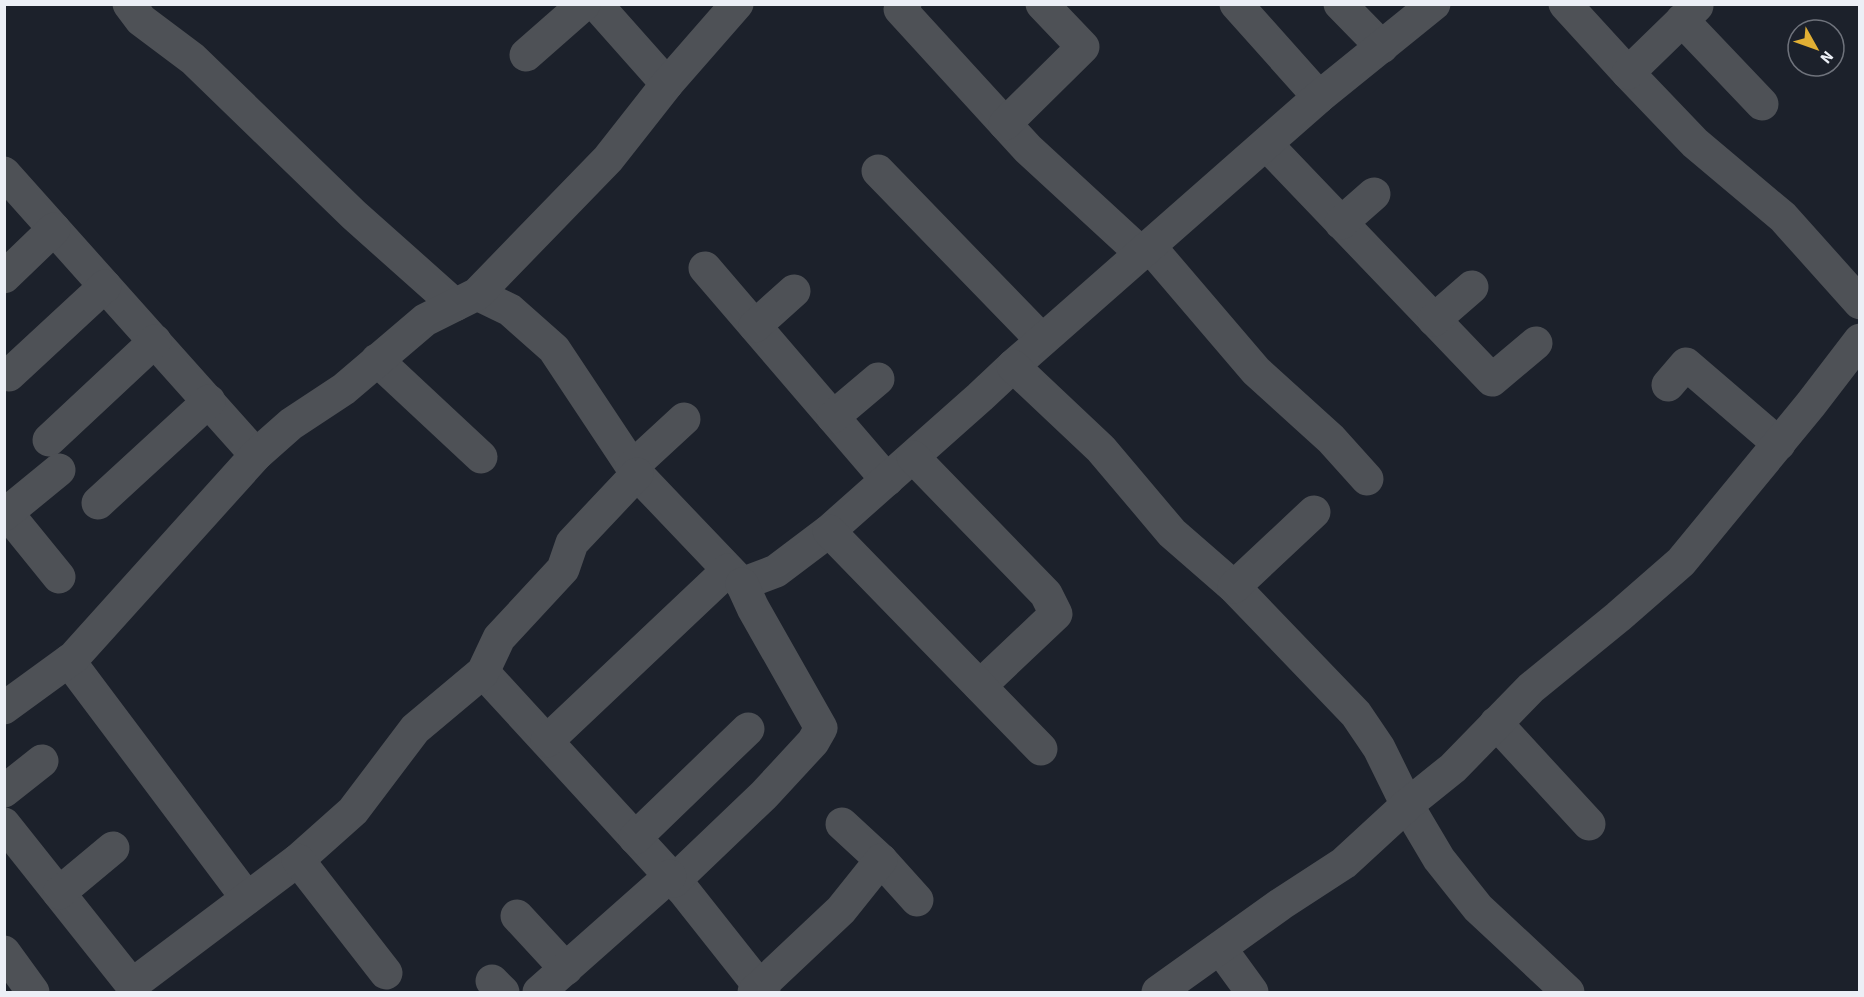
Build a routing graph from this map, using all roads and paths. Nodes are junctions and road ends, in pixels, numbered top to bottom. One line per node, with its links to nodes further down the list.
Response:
1 (129, 4): 31 (street)
2 (584, 4): 13 (street)
3 (596, 4): 15 (street)
4 (737, 4): 15 (street)
5 (904, 4): 18 (street)
6 (1042, 4): 18 (street)
7 (1236, 4): 16 (street)
8 (1340, 4): 12 (street)
9 (1434, 4): 12 (street)
10 (1565, 4): 14 (street)
11 (1690, 13): 14 (street); 17 (street)
12 (1382, 47): 16 (street)
13 (526, 55)
14 (1628, 73): 32 (street)
15 (667, 84): 31 (street)
16 (1319, 97): 19 (street)
17 (1762, 104)
18 (1005, 124): 25 (street)
19 (1266, 144): 23 (street); 25 (street)
20 (878, 171): 35 (street)
21 (4, 173): 24 (street)
22 (1374, 194): 23 (street)
23 (1341, 223): 33 (street)
24 (54, 229): 27 (street); 28 (street)
25 (1146, 250): 35 (street); 52 (street)
26 (705, 268): 34 (street)
27 (4, 277)
28 (105, 286): 37 (street); 41 (street)
29 (1472, 287): 33 (street)
30 (794, 291): 34 (street)
31 (466, 299): 39 (street); 51 (street)
32 (1860, 303)
33 (1434, 320): 38 (street)
34 (755, 326): 45 (street)
35 (1042, 340): 40 (street)
36 (1860, 340): 47 (street)
37 (155, 341): 44 (street); 56 (street)
38 (1536, 343)
39 (377, 360): 48 (street); 49 (street)
40 (1013, 366): 50 (street); 60 (street)
41 (9, 375)
42 (878, 379): 45 (street)
43 (1668, 385): 47 (street)
44 (208, 401): 48 (street); 54 (street)
45 (833, 417): 53 (street)
46 (684, 419): 51 (street)
47 (1779, 444): 65 (street)
48 (256, 455): 61 (street)
49 (481, 457)
50 (913, 457): 53 (street); 63 (street)
51 (634, 471): 59 (street); 62 (street)
52 (1367, 479)
53 (886, 480): 57 (street)
54 (98, 503)
55 (1314, 512): 60 (street)
56 (6, 514): 58 (street)
57 (829, 531): 59 (street); 63 (street)
58 (59, 577)
59 (735, 577): 67 (street); 79 (street)
60 (1234, 587): 71 (street)
61 (69, 661): 64 (street); 81 (street)
62 (483, 672): 67 (street); 77 (street)
63 (980, 686): 68 (street)
64 (4, 708)
65 (1496, 723): 71 (street); 74 (street)
66 (748, 729): 75 (street)
67 (547, 741): 75 (street)
68 (1041, 749)
69 (42, 761): 70 (street)
70 (4, 791)
71 (1407, 805): 84 (street); 93 (street)
72 (4, 824): 80 (street)
73 (842, 824): 78 (street)
74 (1589, 824)
75 (635, 838): 79 (street)
76 (113, 848): 80 (street)
77 (298, 860): 81 (street); 87 (street)
78 (881, 860): 82 (street); 88 (street)
79 (672, 878): 86 (street); 88 (street)
80 (59, 893): 81 (street)
81 (247, 898)
82 (917, 900)
83 (518, 916): 86 (street)
84 (1220, 948): 91 (street); 92 (street)
85 (4, 952): 89 (street)
86 (566, 969): 90 (street)
87 (386, 973)
88 (760, 991)
89 (33, 993)
90 (539, 993)
91 (1158, 993)
92 (1252, 993)
93 (1568, 993)

